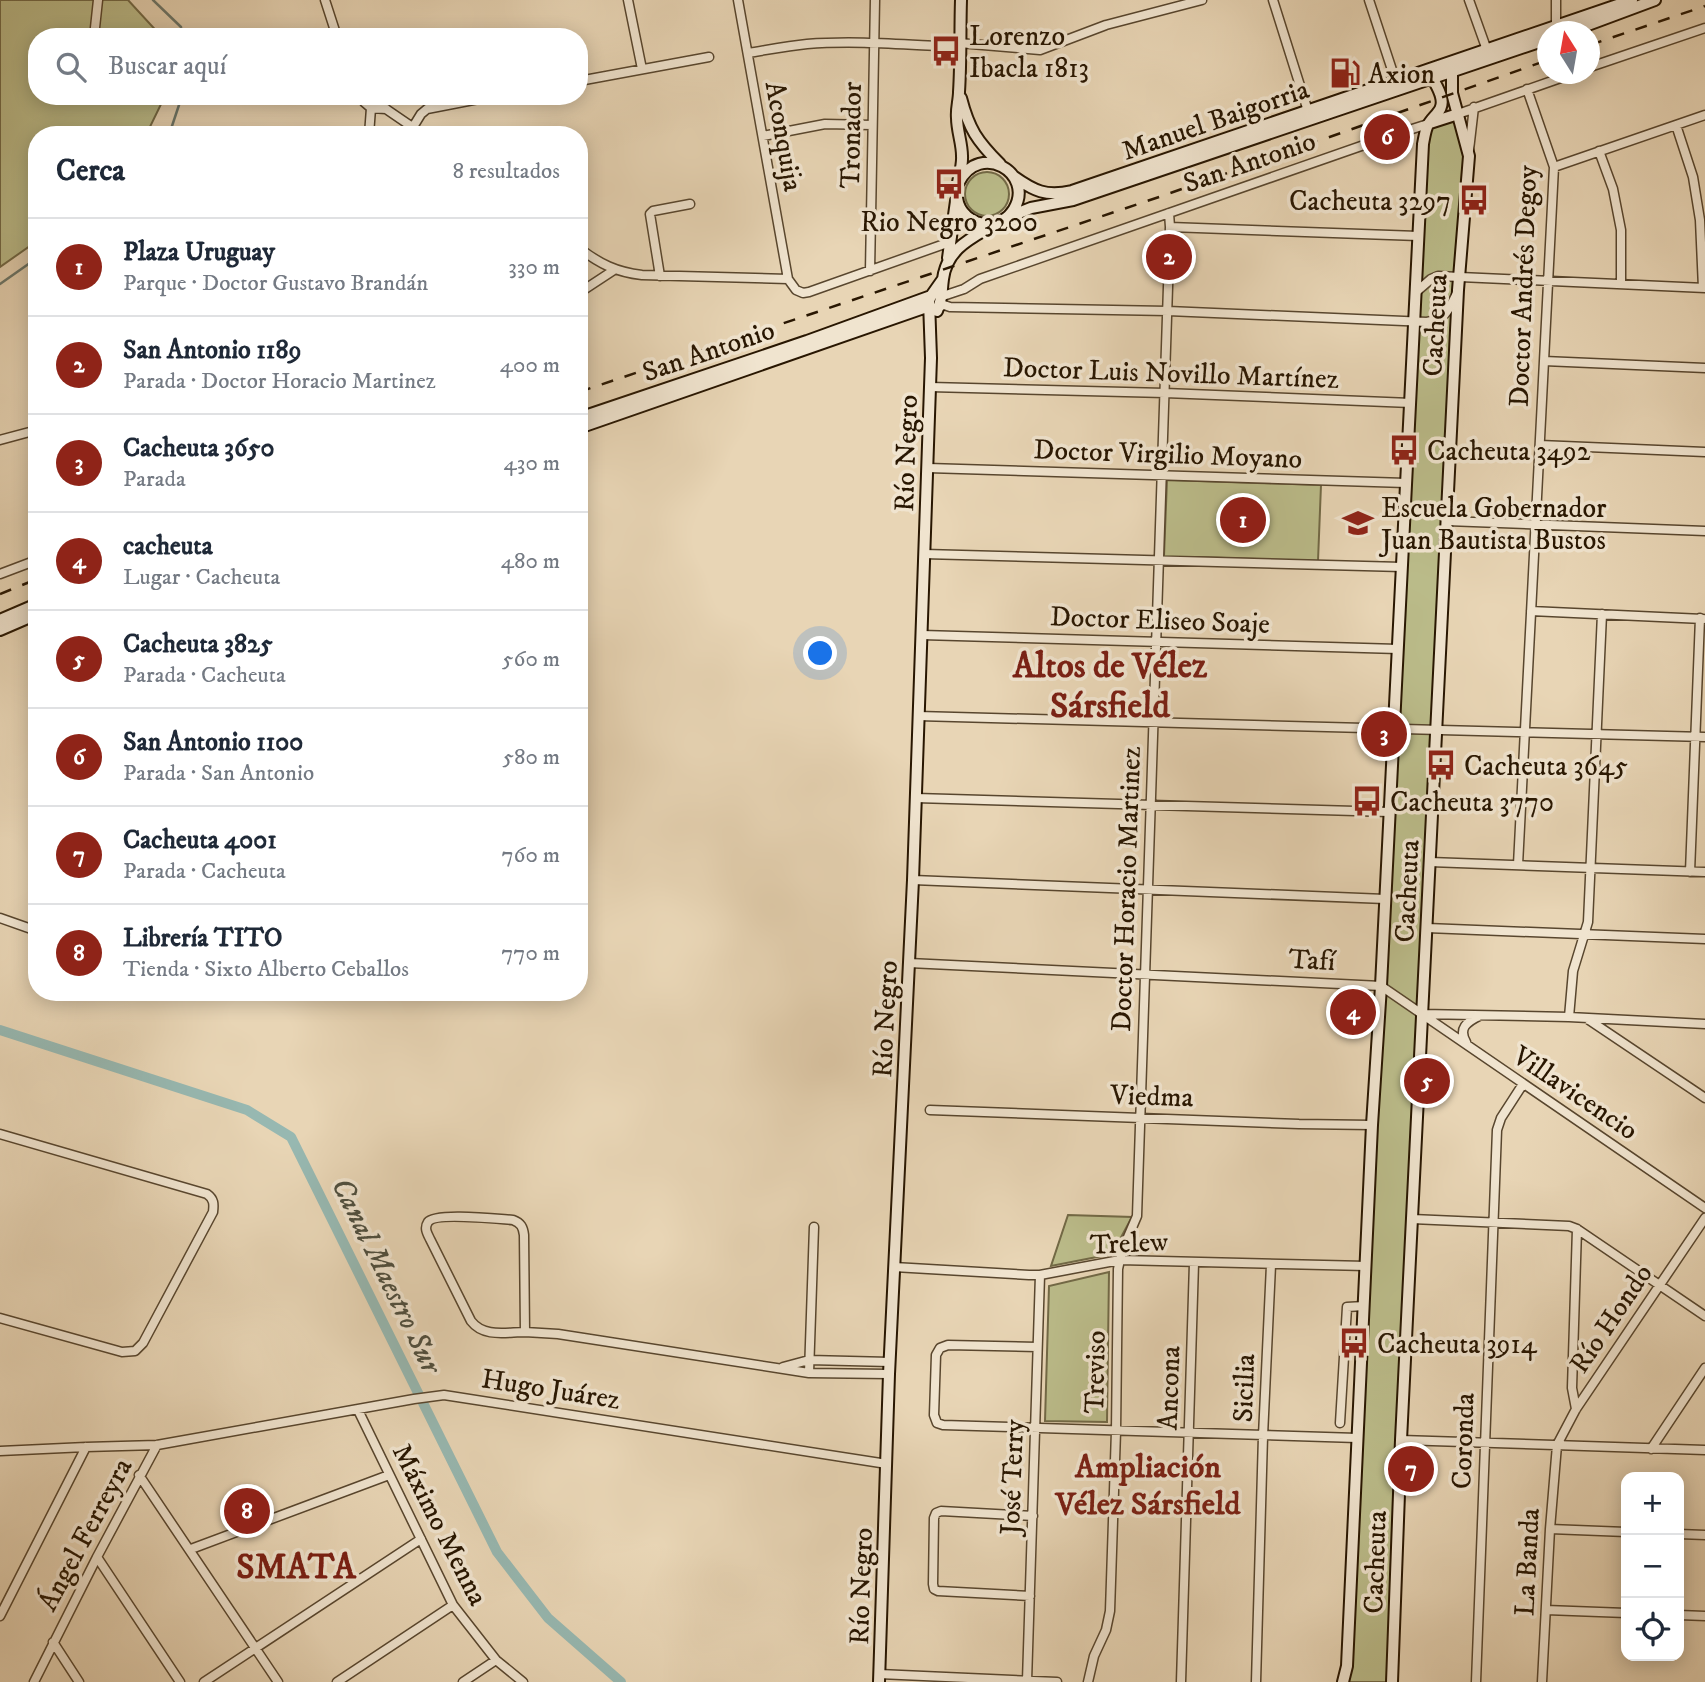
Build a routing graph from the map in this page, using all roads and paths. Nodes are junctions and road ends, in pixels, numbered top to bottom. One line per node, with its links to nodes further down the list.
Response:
1 (98, 0): 17 (street)
2 (325, 0): 18 (street)
3 (628, 0): 29 (street)
4 (738, 0): 24 (street, Aconquija)
5 (875, 0): 22 (street, Tronador)
6 (961, 0): 23 (street)
7 (1202, 0): 23 (street)
8 (1273, 0): 42 (street)
9 (1369, 0): 32 (street)
10 (1469, 0): 25 (street)
11 (1556, 0): 14 (street)
12 (1632, 0): 15 (street, Manuel Baigorria)
13 (1655, 0): 16 (street)
14 (1556, 21)
15 (1577, 21)
16 (1599, 21)
17 (95, 28)
18 (334, 28)
19 (1705, 28): 27 (street)
20 (1537, 36): 25 (street, Manuel Baigorria)
21 (1537, 42): 25 (street, Manuel Baigorria)
22 (874, 43): 23 (street); 24 (street); 46 (street, Tronador)
23 (959, 45): 35 (street)
24 (748, 53): 51 (street, Aconquija)
25 (1489, 55): 28 (street, Manuel Baigorria)
26 (709, 57): 29 (street)
27 (1600, 65)
28 (1451, 68): 30 (street, Manuel Baigorria); 43 (street, Cacheuta)
29 (642, 69): 31 (street)
30 (1430, 75): 32 (street, Manuel Baigorria); 45 (street, Cacheuta); 61 (street, Manuel Baigorria)
31 (588, 79)
32 (1396, 82): 42 (street, Manuel Baigorria)
33 (1542, 84): 34 (street, San Antonio)
34 (1527, 89): 39 (street, San Antonio); 55 (street, Doctor Andrés Degoy)
35 (959, 92): 54 (street); 57 (street)
36 (368, 105): 40 (street)
37 (382, 105): 41 (street)
38 (451, 105): 50 (street)
39 (1474, 107): 43 (street, San Antonio); 53 (street)
40 (372, 108): 41 (street); 48 (street)
41 (386, 108): 49 (street)
42 (1308, 111): 56 (street, Manuel Baigorria)
43 (1458, 114): 45 (street, San Antonio); 53 (street, Cacheuta)
44 (1705, 115): 47 (street)
45 (1427, 124): 60 (street, San Antonio); 63 (street, Cacheuta)
46 (872, 125): 51 (street); 68 (street, Tronador)
47 (1676, 125): 52 (street); 75 (street)
48 (370, 126)
49 (412, 126)
50 (414, 126)
51 (763, 136): 71 (street, Aconquija)
52 (1600, 151): 55 (street); 73 (street)
53 (1469, 156): 70 (street, Cacheuta)
54 (1002, 166): 56 (street); 57 (street)
55 (1554, 167): 72 (street, Doctor Andrés Degoy)
56 (1013, 176): 61 (street)
57 (958, 182): 58 (street)
58 (957, 198): 61 (street); 64 (street, Río Negro)
59 (690, 204): 69 (street)
60 (1170, 213): 62 (street, Doctor Horacio Martinez); 78 (street, San Antonio)
61 (1002, 220): 66 (street)
62 (1171, 227): 63 (street); 79 (street, Doctor Horacio Martinez)
63 (1418, 236): 77 (street, Cacheuta)
64 (950, 242): 66 (street, Río Negro); 68 (street)
65 (588, 254): 67 (street)
66 (947, 263): 78 (street, Río Negro)
67 (614, 270): 69 (street); 74 (street)
68 (870, 271): 71 (street)
69 (660, 276): 71 (street)
70 (1459, 277): 72 (street); 76 (street, Cacheuta); 77 (street)
71 (788, 279)
72 (1548, 281): 73 (street); 81 (street, Doctor Andrés Degoy)
73 (1621, 284): 75 (street)
74 (588, 287)
75 (1704, 288)
76 (1458, 290): 80 (street); 95 (street, Cacheuta)
77 (1416, 292): 80 (street, Cacheuta)
78 (937, 302): 79 (street); 83 (street, Río Negro); 86 (street, San Antonio); 87 (street, San Antonio)
79 (1168, 311): 80 (street); 84 (street, Doctor Horacio Martinez)
80 (1414, 321): 85 (street, Cacheuta)
81 (1544, 361): 82 (street); 90 (street, Doctor Andrés Degoy)
82 (1705, 368)
83 (930, 387): 84 (street, Doctor Luis Novillo Martínez); 92 (street, Río Negro)
84 (1165, 393): 85 (street, Doctor Luis Novillo Martínez); 93 (street, Doctor Horacio Martinez)
85 (1411, 403): 94 (street, Cacheuta)
86 (588, 415)
87 (588, 425)
88 (28, 432): 89 (street)
89 (0, 440)
90 (1540, 445): 91 (street); 96 (street, Doctor Andrés Degoy)
91 (1705, 452)
92 (928, 468): 93 (street, Doctor Virgilio Moyano); 98 (street, Río Negro)
93 (1162, 475): 94 (street, Doctor Virgilio Moyano); 99 (street, Doctor Horacio Martinez)
94 (1406, 483): 101 (street, Cacheuta)
95 (1447, 521): 96 (street); 116 (street, Cacheuta)
96 (1536, 525): 97 (street); 104 (street, Doctor Andrés Degoy)
97 (1705, 531)
98 (924, 554): 99 (street); 110 (street, Río Negro)
99 (1159, 560): 101 (street); 111 (street, Doctor Horacio Martinez)
100 (28, 563): 102 (street)
101 (1402, 567): 112 (street, Cacheuta)
102 (0, 574)
103 (28, 608): 108 (street)
104 (1531, 611): 105 (street); 117 (street, Doctor Andrés Degoy)
105 (1602, 614): 107 (street); 118 (street)
106 (28, 618): 109 (street)
107 (1702, 619): 119 (street)
108 (0, 620)
109 (0, 629)
110 (922, 635): 111 (street, Doctor Eliseo Soaje); 113 (street, Río Negro)
111 (1156, 642): 112 (street, Doctor Eliseo Soaje); 114 (street, Doctor Horacio Martinez)
112 (1398, 649): 115 (street, Cacheuta)
113 (918, 716): 114 (street); 121 (street, Río Negro)
114 (1154, 723): 115 (street); 122 (street, Doctor Horacio Martinez)
115 (1394, 729): 116 (street); 123 (street, Cacheuta)
116 (1437, 730): 117 (street); 124 (street, Cacheuta)
117 (1525, 732): 118 (street); 125 (street, Doctor Andrés Degoy)
118 (1597, 733): 119 (street); 126 (street)
119 (1694, 737): 120 (street); 127 (street)
120 (1705, 737)
121 (916, 798): 122 (street); 129 (street, Río Negro)
122 (1151, 805): 123 (street); 130 (street, Doctor Horacio Martinez)
123 (1390, 812): 131 (street, Cacheuta)
124 (1430, 862): 125 (street); 134 (street, Cacheuta)
125 (1518, 865): 126 (street)
126 (1591, 868): 127 (street); 135 (street)
127 (1690, 872): 128 (street)
128 (1705, 872)
129 (913, 880): 130 (street); 137 (street, Río Negro)
130 (1148, 890): 131 (street); 138 (street, Doctor Horacio Martinez)
131 (1385, 898): 139 (street, Cacheuta)
132 (0, 918): 133 (street)
133 (28, 928)
134 (1427, 928): 135 (street); 140 (street, Cacheuta)
135 (1585, 935): 136 (street); 142 (street)
136 (1705, 939)
137 (909, 963): 138 (street, Tafí); 163 (street, Río Negro)
138 (1145, 974): 139 (street, Tafí); 149 (street, Doctor Horacio Martinez)
139 (1381, 986): 140 (street); 150 (street, Cacheuta)
140 (1422, 1014): 141 (street); 145 (street, Villavicencio); 155 (street, Cacheuta)
141 (1481, 1015): 142 (street); 145 (street)
142 (1569, 1017): 143 (street)
143 (1586, 1019): 144 (street); 147 (street)
144 (1705, 1024)
145 (1468, 1045): 146 (street, Villavicencio)
146 (1523, 1084): 153 (street, Villavicencio); 156 (street, Coronda)
147 (1705, 1098)
148 (930, 1110): 149 (street, Viedma)
149 (1141, 1117): 150 (street, Viedma); 152 (street, Doctor Horacio Martinez)
150 (1372, 1125): 162 (street, Cacheuta)
151 (0, 1134): 168 (street)
152 (1141, 1147): 159 (street, Treviso)
153 (1705, 1208)
154 (1705, 1218): 165 (street, Río Hondo)
155 (1412, 1219): 156 (street); 185 (street, Cacheuta)
156 (1493, 1222): 158 (street); 186 (street, Coronda)
157 (814, 1227): 171 (street)
158 (1577, 1229): 165 (street); 178 (street)
159 (1120, 1260): 160 (street, Trelew); 164 (street, Trelew); 181 (street, Treviso)
160 (1194, 1263): 161 (street, Trelew); 182 (street, Ancona)
161 (1271, 1265): 162 (street, Trelew); 183 (street, Sicilia)
162 (1366, 1266): 166 (street, Cacheuta)
163 (894, 1267): 164 (street, Trelew); 172 (street, Río Negro)
164 (1040, 1275): 170 (street, José Terry)
165 (1660, 1285): 167 (street); 178 (street, Río Hondo)
166 (1364, 1307): 179 (street); 184 (street, Cacheuta)
167 (1705, 1316)
168 (0, 1318)
169 (525, 1332): 169 (street); 173 (street)
170 (1037, 1347): 180 (street, José Terry); 180 (street)
171 (809, 1360): 172 (street); 173 (street); 175 (street)
172 (890, 1362): 176 (street, Río Negro)
173 (780, 1367): 175 (street)
174 (1705, 1368): 190 (street)
175 (809, 1373): 176 (street)
176 (889, 1374): 193 (street, Río Negro)
177 (358, 1409): 187 (street, Hugo Juárez); 193 (street, Hugo Juárez); 195 (street, Máximo Menna)
178 (1576, 1409): 188 (street, Río Hondo)
179 (1340, 1423)
180 (1035, 1428): 181 (street); 196 (street, José Terry)
181 (1116, 1431): 182 (street); 226 (street, Treviso)
182 (1189, 1433): 183 (street); 227 (street, Ancona)
183 (1263, 1436): 184 (street); 228 (street, Sicilia)
184 (1357, 1438): 229 (street, Cacheuta)
185 (1401, 1440): 186 (street); 230 (street, Cacheuta)
186 (1485, 1443): 188 (street); 231 (street, Coronda)
187 (157, 1445): 189 (street, Hugo Juárez); 194 (street, Ángel Ferreyra)
188 (1557, 1445): 190 (street); 197 (street, La Banda)
189 (86, 1447): 192 (street, Hugo Juárez); 209 (street)
190 (1651, 1448): 191 (street)
191 (1705, 1450)
192 (0, 1451)
193 (887, 1464): 214 (street, Río Negro)
194 (139, 1475): 202 (street); 203 (street, Ángel Ferreyra)
195 (389, 1475): 201 (street, Máximo Menna); 202 (street)
196 (1033, 1516): 204 (street, José Terry); 204 (street)
197 (1550, 1530): 198 (street); 206 (street, La Banda)
198 (1621, 1532)
199 (1684, 1534): 200 (street)
200 (1705, 1535)
201 (421, 1539): 205 (street, Máximo Menna); 212 (street)
202 (191, 1549): 212 (street)
203 (97, 1557): 211 (street, Ángel Ferreyra); 220 (street)
204 (1030, 1596): 217 (street, José Terry)
205 (453, 1605): 213 (street, Máximo Menna); 223 (street)
206 (1546, 1610): 207 (street); 232 (street, La Banda)
207 (1621, 1613)
208 (1684, 1615): 210 (street)
209 (0, 1616)
210 (1705, 1616)
211 (53, 1642): 218 (street, Ángel Ferreyra); 219 (street)
212 (255, 1648): 221 (street); 222 (street)
213 (496, 1660): 216 (street, Máximo Menna); 224 (street)
214 (879, 1678): 215 (street)
215 (908, 1679): 217 (street)
216 (517, 1680)
217 (1027, 1681): 225 (street)
218 (34, 1682)
219 (79, 1682)
220 (180, 1682)
221 (204, 1682)
222 (278, 1682)
223 (337, 1682)
224 (463, 1682)
225 (1057, 1682)
226 (1088, 1682)
227 (1181, 1682)
228 (1256, 1682)
229 (1343, 1682)
230 (1392, 1682)
231 (1476, 1682)
232 (1542, 1682)

